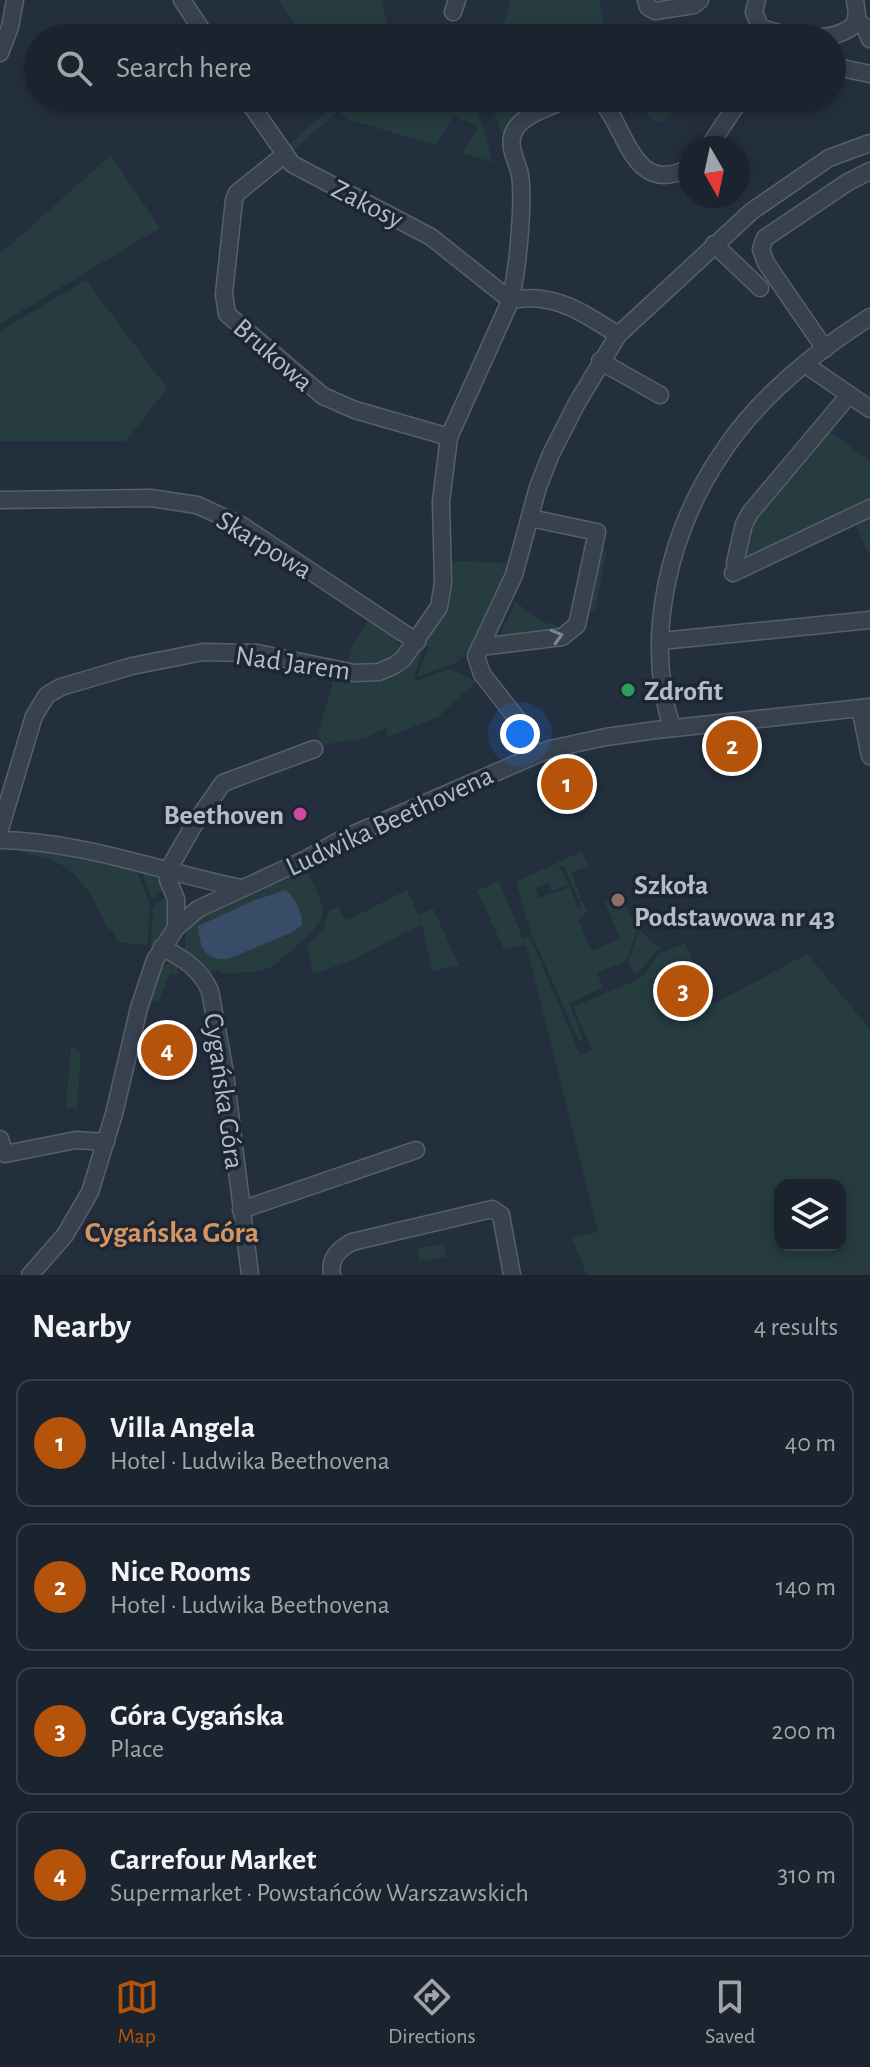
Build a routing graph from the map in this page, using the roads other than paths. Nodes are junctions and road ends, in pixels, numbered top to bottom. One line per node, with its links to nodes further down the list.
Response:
1 (15, 0): 12 (street)
2 (182, 0): 8 (street)
3 (646, 0): 4 (street)
4 (700, 0)
5 (757, 0): 9 (street)
6 (855, 0): 7 (street)
7 (856, 20): 10 (street); 11 (street)
8 (198, 24)
9 (758, 24)
10 (846, 32)
11 (870, 39)
12 (0, 53)
13 (846, 67): 14 (street)
14 (868, 75)
15 (255, 112): 21 (street, Zakosy)
16 (542, 112): 26 (street, Nad Jarem)
17 (609, 112): 23 (street)
18 (732, 112): 19 (street)
19 (716, 136)
20 (870, 143): 24 (street)
21 (284, 155): 26 (street, Zakosy); 35 (street, Brukowa)
22 (870, 171): 29 (street)
23 (678, 172)
24 (714, 244): 25 (street); 28 (street)
25 (760, 288)
26 (510, 298): 28 (street); 35 (street, Nad Jarem)
27 (870, 317): 29 (street)
28 (618, 335): 30 (street)
29 (825, 349): 31 (street)
30 (600, 361): 32 (street); 38 (street)
31 (806, 365): 33 (street); 40 (street)
32 (660, 395)
33 (849, 395): 34 (street); 37 (street)
34 (870, 409)
35 (449, 437): 41 (street, Nad Jarem)
36 (0, 500): 41 (street, Skarpowa)
37 (870, 508)
38 (530, 518): 42 (street); 42 (street, one-way to 38)
39 (870, 620): 40 (street)
40 (661, 641): 44 (street)
41 (417, 642): 48 (street, Nad Jarem)
42 (480, 647): 46 (street)
43 (865, 708): 44 (street, Ludwika Beethovena); 47 (street)
44 (672, 728): 46 (street, Ludwika Beethovena)
45 (314, 749): 50 (street)
46 (534, 754): 52 (street, Ludwika Beethovena)
47 (870, 756)
48 (0, 829)
49 (0, 840): 50 (street)
50 (167, 872): 51 (street); 53 (street)
51 (192, 878): 52 (street); 54 (street)
52 (241, 888): 54 (street, Ludwika Beethovena)
53 (176, 899): 54 (street); 55 (street)
54 (198, 909): 55 (street, Ludwika Beethovena)
55 (176, 928): 56 (street, Ludwika Beethovena)
56 (162, 947): 58 (street, Ludwika Beethovena); 60 (street, Cygańska Góra)
57 (0, 1139): 58 (street)
58 (106, 1142): 61 (street, Ludwika Beethovena)
59 (416, 1150): 60 (street, Cygańska Góra)
60 (241, 1210): 62 (street, Cygańska Góra)
61 (30, 1275)
62 (250, 1275)
63 (332, 1275): 64 (street)
64 (512, 1275)

